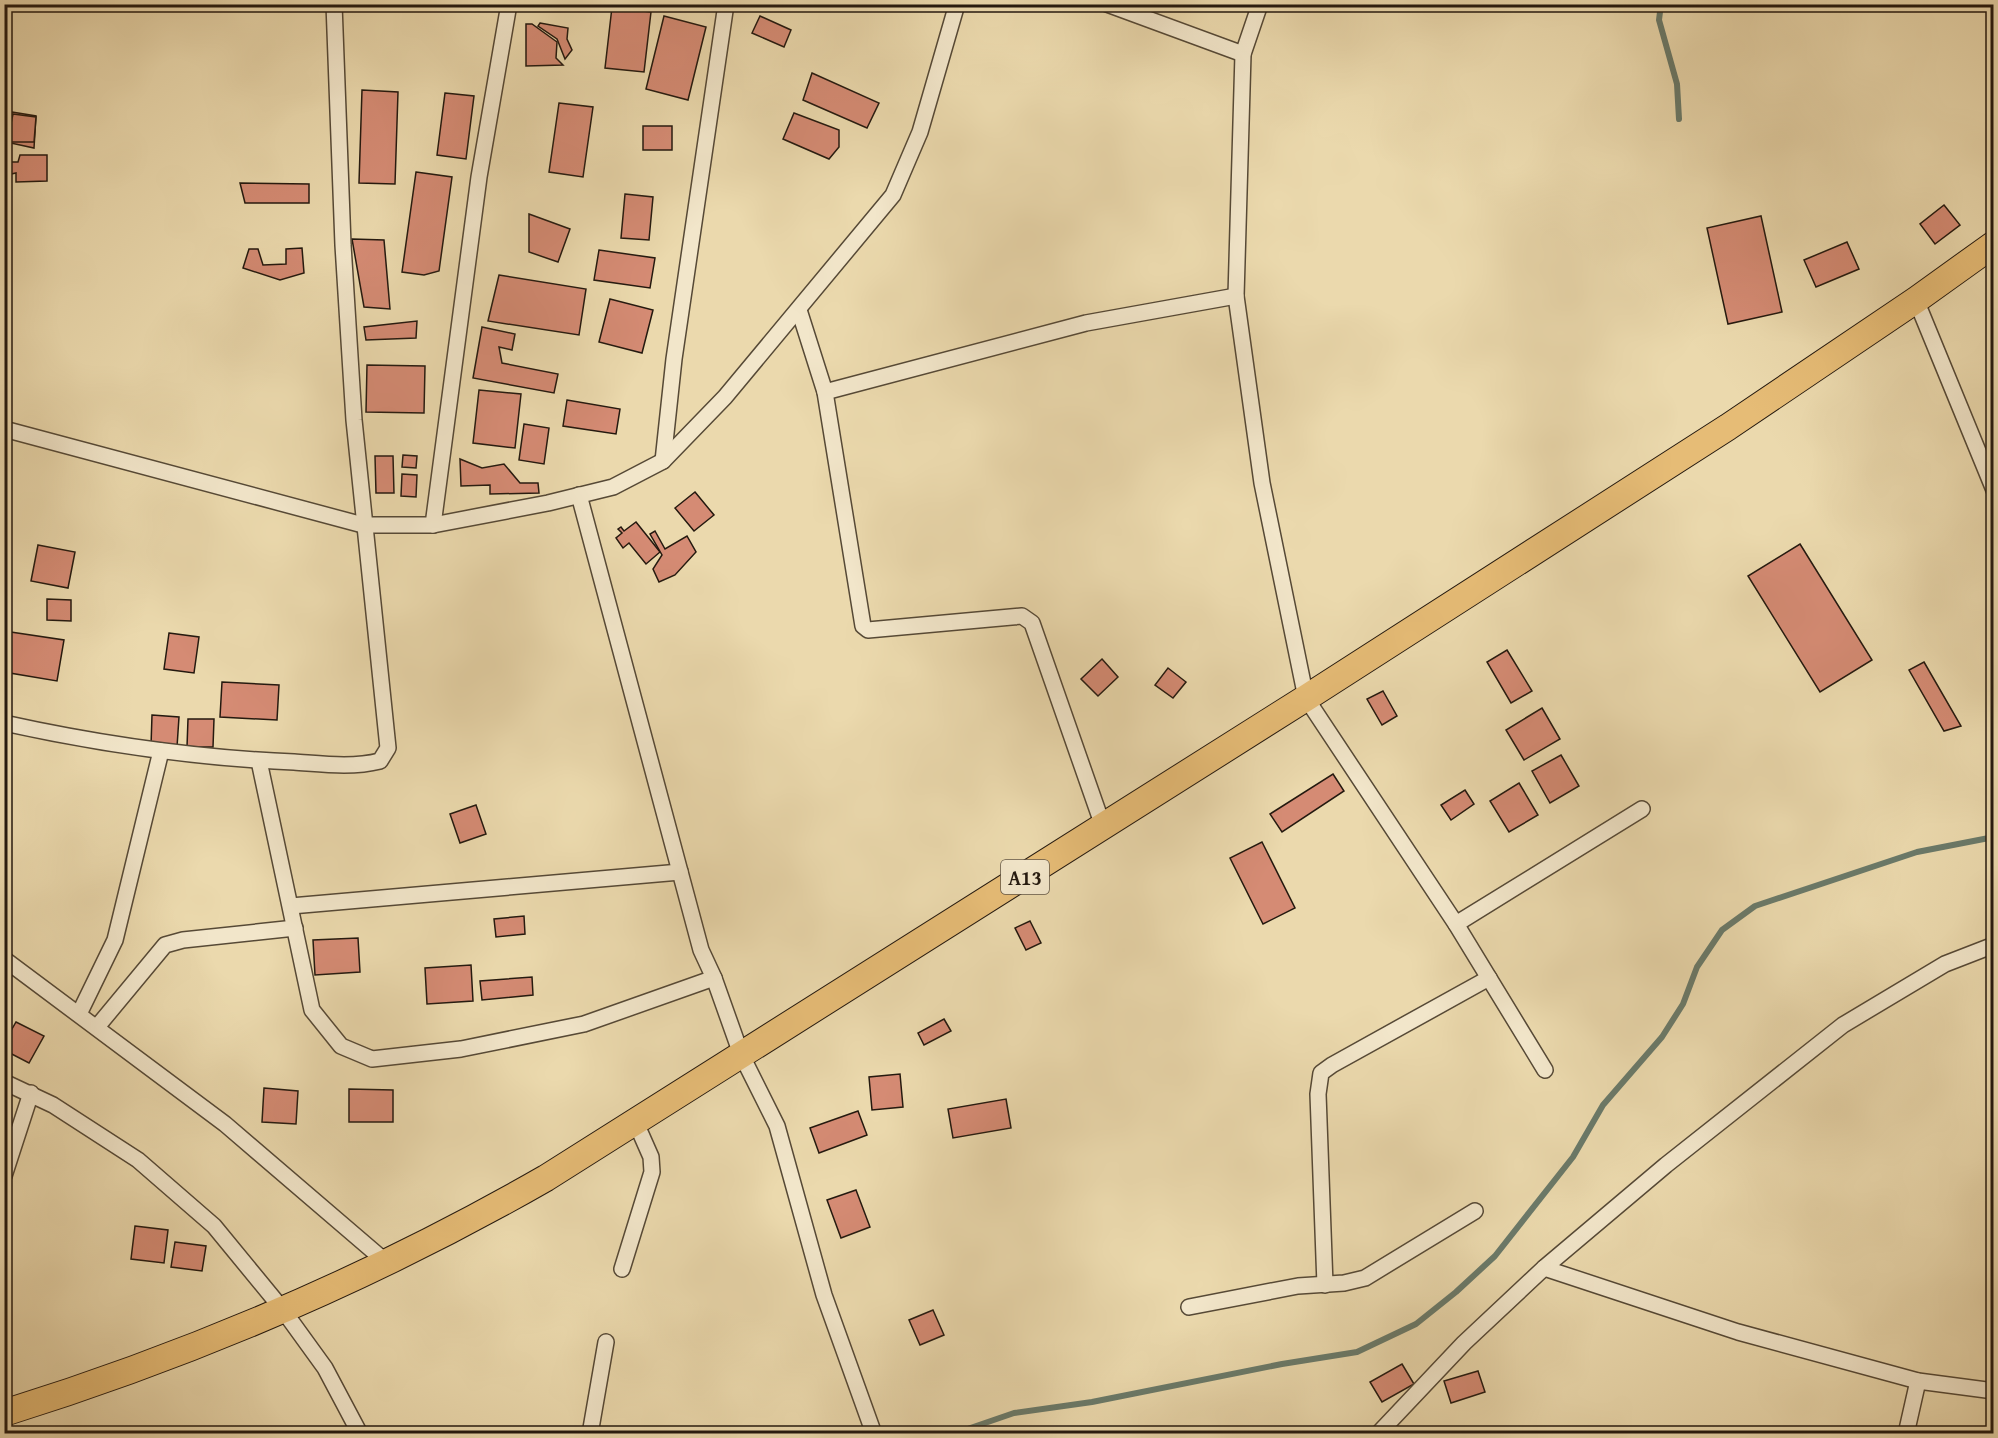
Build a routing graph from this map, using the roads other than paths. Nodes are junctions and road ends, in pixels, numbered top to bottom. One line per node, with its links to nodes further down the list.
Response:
1 (334, 4): 17 (street)
2 (509, 4): 18 (street)
3 (726, 4): 14 (street)
4 (957, 4): 11 (street)
5 (1107, 4): 7 (street)
6 (1260, 4): 7 (street)
7 (1243, 54): 9 (street)
8 (1994, 244): 10 (highway, A13)
9 (1236, 296): 12 (street); 19 (street)
10 (1916, 300): 15 (street); 19 (highway, A13)
11 (799, 310): 12 (street); 14 (street)
12 (825, 392): 24 (street)
13 (4, 429): 17 (street)
14 (663, 461): 16 (street)
15 (1994, 490)
16 (579, 495): 18 (street); 25 (street)
17 (363, 525): 18 (street); 22 (street)
18 (433, 525)
19 (1306, 698): 24 (highway, A13); 27 (street)
20 (4, 723): 21 (street)
21 (160, 751): 22 (street); 33 (street)
22 (259, 761): 26 (street)
23 (1642, 809): 27 (street)
24 (1103, 826): 35 (highway, A13)
25 (680, 872): 26 (street); 31 (street)
26 (291, 906): 28 (street)
27 (1456, 924): 32 (street)
28 (295, 928): 31 (street); 34 (street)
29 (1994, 945): 43 (street)
30 (4, 959): 33 (street)
31 (714, 978): 35 (street)
32 (1489, 978): 36 (street); 45 (street)
33 (79, 1014): 34 (street)
34 (97, 1027): 42 (street)
35 (741, 1054): 39 (highway, A13); 54 (street)
36 (1545, 1070)
37 (4, 1082): 38 (street)
38 (31, 1093): 40 (street); 47 (street)
39 (636, 1122): 42 (highway, A13); 44 (street)
40 (4, 1176)
41 (1475, 1211): 45 (street)
42 (386, 1262): 47 (highway, A13)
43 (1544, 1268): 49 (street); 55 (street)
44 (622, 1269)
45 (1325, 1285): 46 (street)
46 (1189, 1307)
47 (283, 1310): 51 (highway, A13); 52 (street)
48 (606, 1342): 53 (street)
49 (1918, 1381): 50 (street); 56 (street)
50 (1994, 1391)
51 (4, 1413)
52 (360, 1434)
53 (590, 1434)
54 (874, 1434)
55 (1378, 1434)
56 (1906, 1434)

